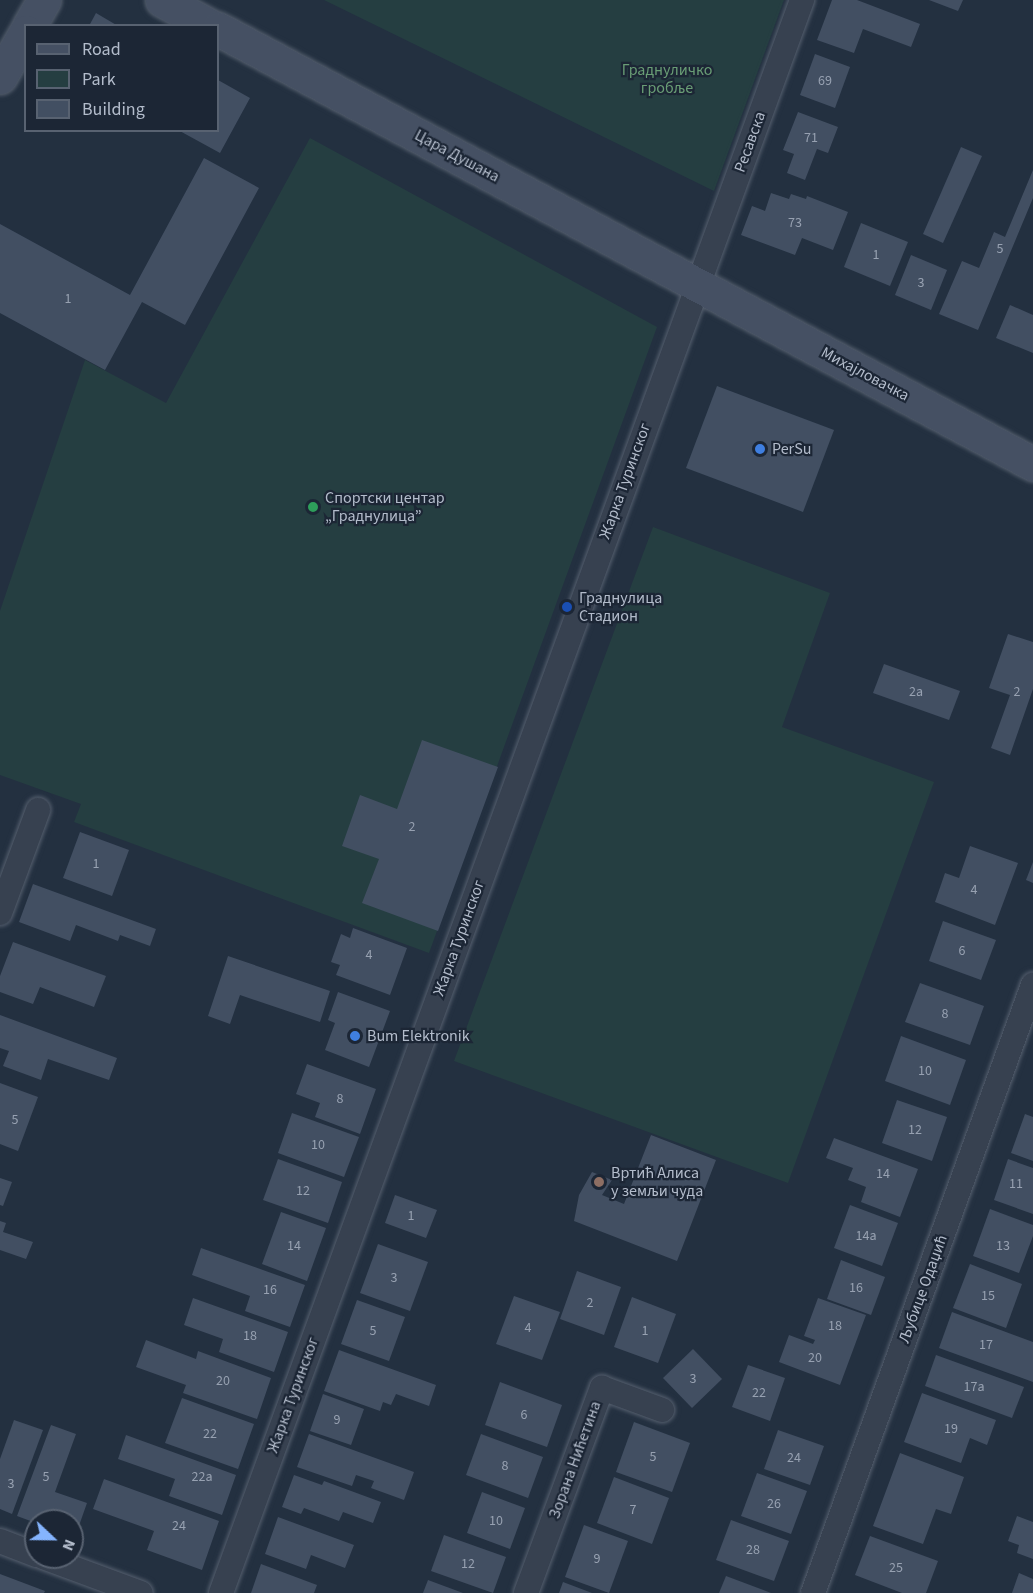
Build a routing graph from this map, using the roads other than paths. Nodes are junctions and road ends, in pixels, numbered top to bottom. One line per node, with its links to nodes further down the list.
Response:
1 (44, 0): 4 (street)
2 (162, 0): 5 (street)
3 (802, 0): 9 (street, Ресавска)
4 (30, 24)
5 (206, 24)
6 (219, 30): 9 (street, Цара Душана)
7 (24, 35): 8 (street)
8 (0, 77)
9 (697, 283): 10 (street, Михајловачка); 19 (street, Жарка Туринског)
10 (1033, 464)
11 (38, 810): 12 (street)
12 (0, 913)
13 (1033, 985): 21 (street, Љубице Одаџић)
14 (662, 1410): 20 (street, Зорана Нићетина)
15 (0, 1541): 16 (street)
16 (24, 1550)
17 (76, 1569): 18 (street)
18 (141, 1593)
19 (221, 1593)
20 (526, 1593)
21 (813, 1593)

